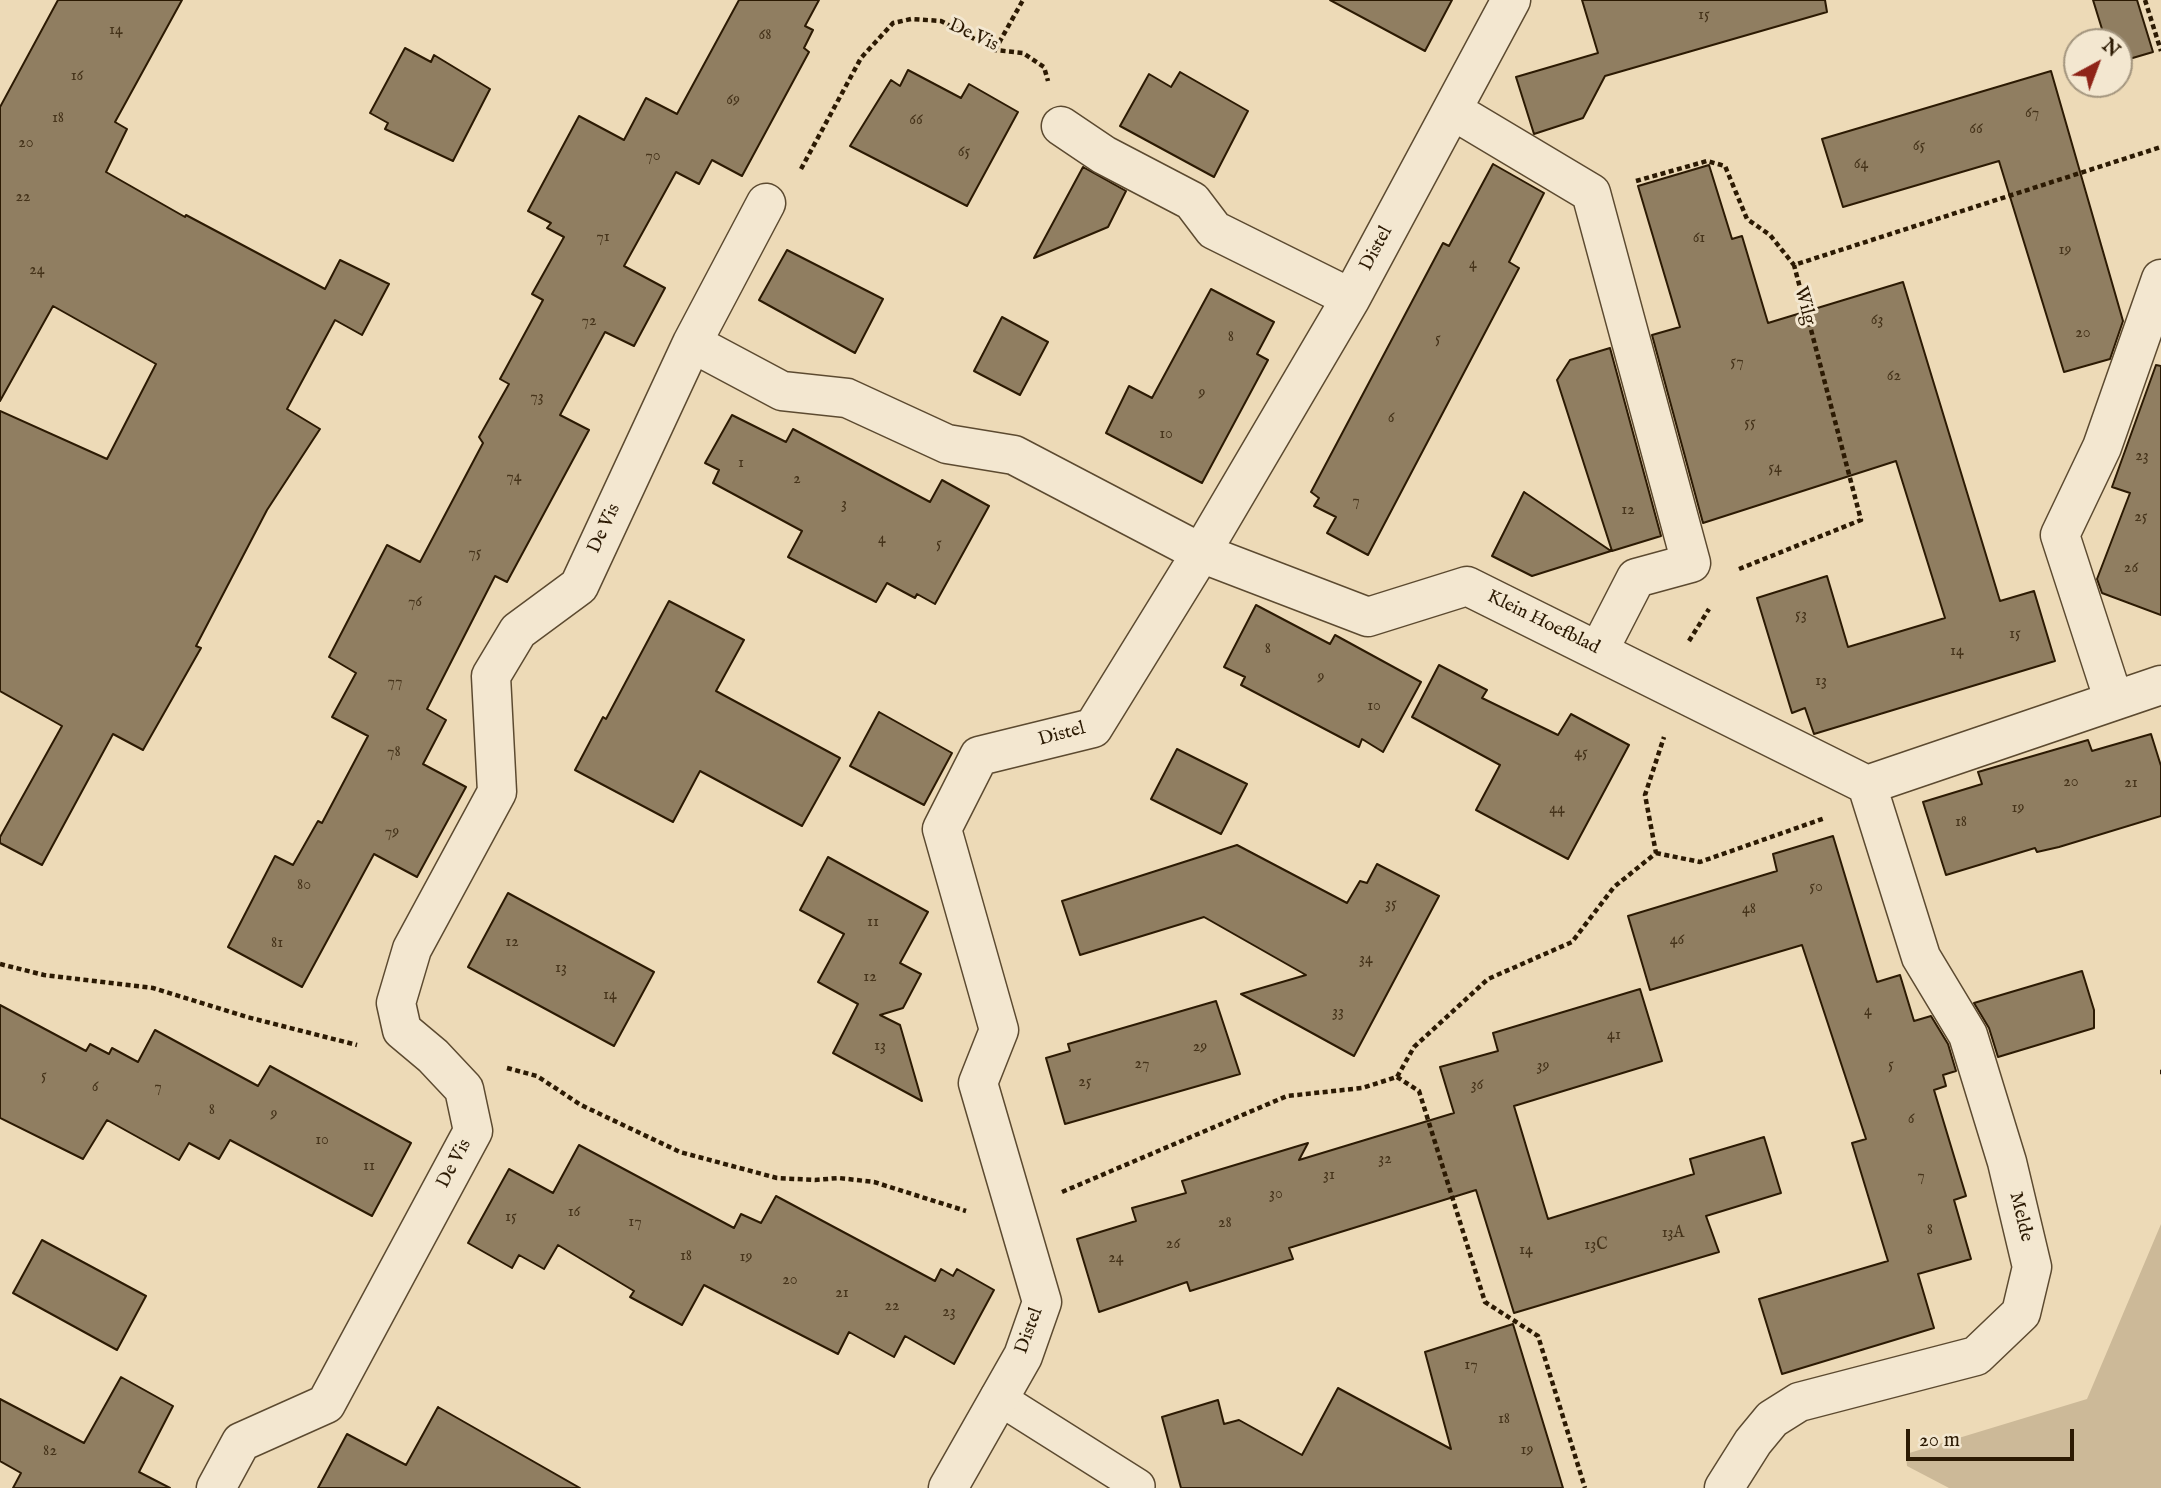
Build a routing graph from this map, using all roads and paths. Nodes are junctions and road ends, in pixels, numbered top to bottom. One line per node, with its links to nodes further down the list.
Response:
1 (1023, 0): 4 (path)
2 (1511, 0): 6 (street, Distel)
3 (2145, 0): 5 (path)
4 (995, 50): 7 (path, De Vis); 10 (path, De Vis)
5 (2161, 51)
6 (1451, 110): 9 (street); 13 (street, Distel)
7 (1061, 126): 13 (street)
8 (2161, 147): 11 (path, Wilg)
9 (1591, 193): 11 (path); 17 (street)
10 (766, 203): 14 (street, De Vis)
11 (1794, 265): 16 (path, Wilg)
12 (2161, 279): 19 (street)
13 (1351, 299): 15 (street, Distel)
14 (692, 343): 15 (street, Klein Hoefblad); 25 (street, De Vis)
15 (1201, 553): 17 (street, Klein Hoefblad); 23 (street, Distel)
16 (1733, 577)
17 (1599, 650): 20 (street, Klein Hoefblad)
18 (2161, 685): 19 (street)
19 (2114, 701): 20 (street)
20 (1867, 785): 21 (path); 28 (street, Melde)
21 (1656, 853)
22 (1397, 1077): 27 (path)
23 (997, 1397): 24 (lane); 26 (street, Distel)
24 (1138, 1486)
25 (216, 1488)
26 (948, 1488)
27 (1585, 1488)
28 (1724, 1488)

